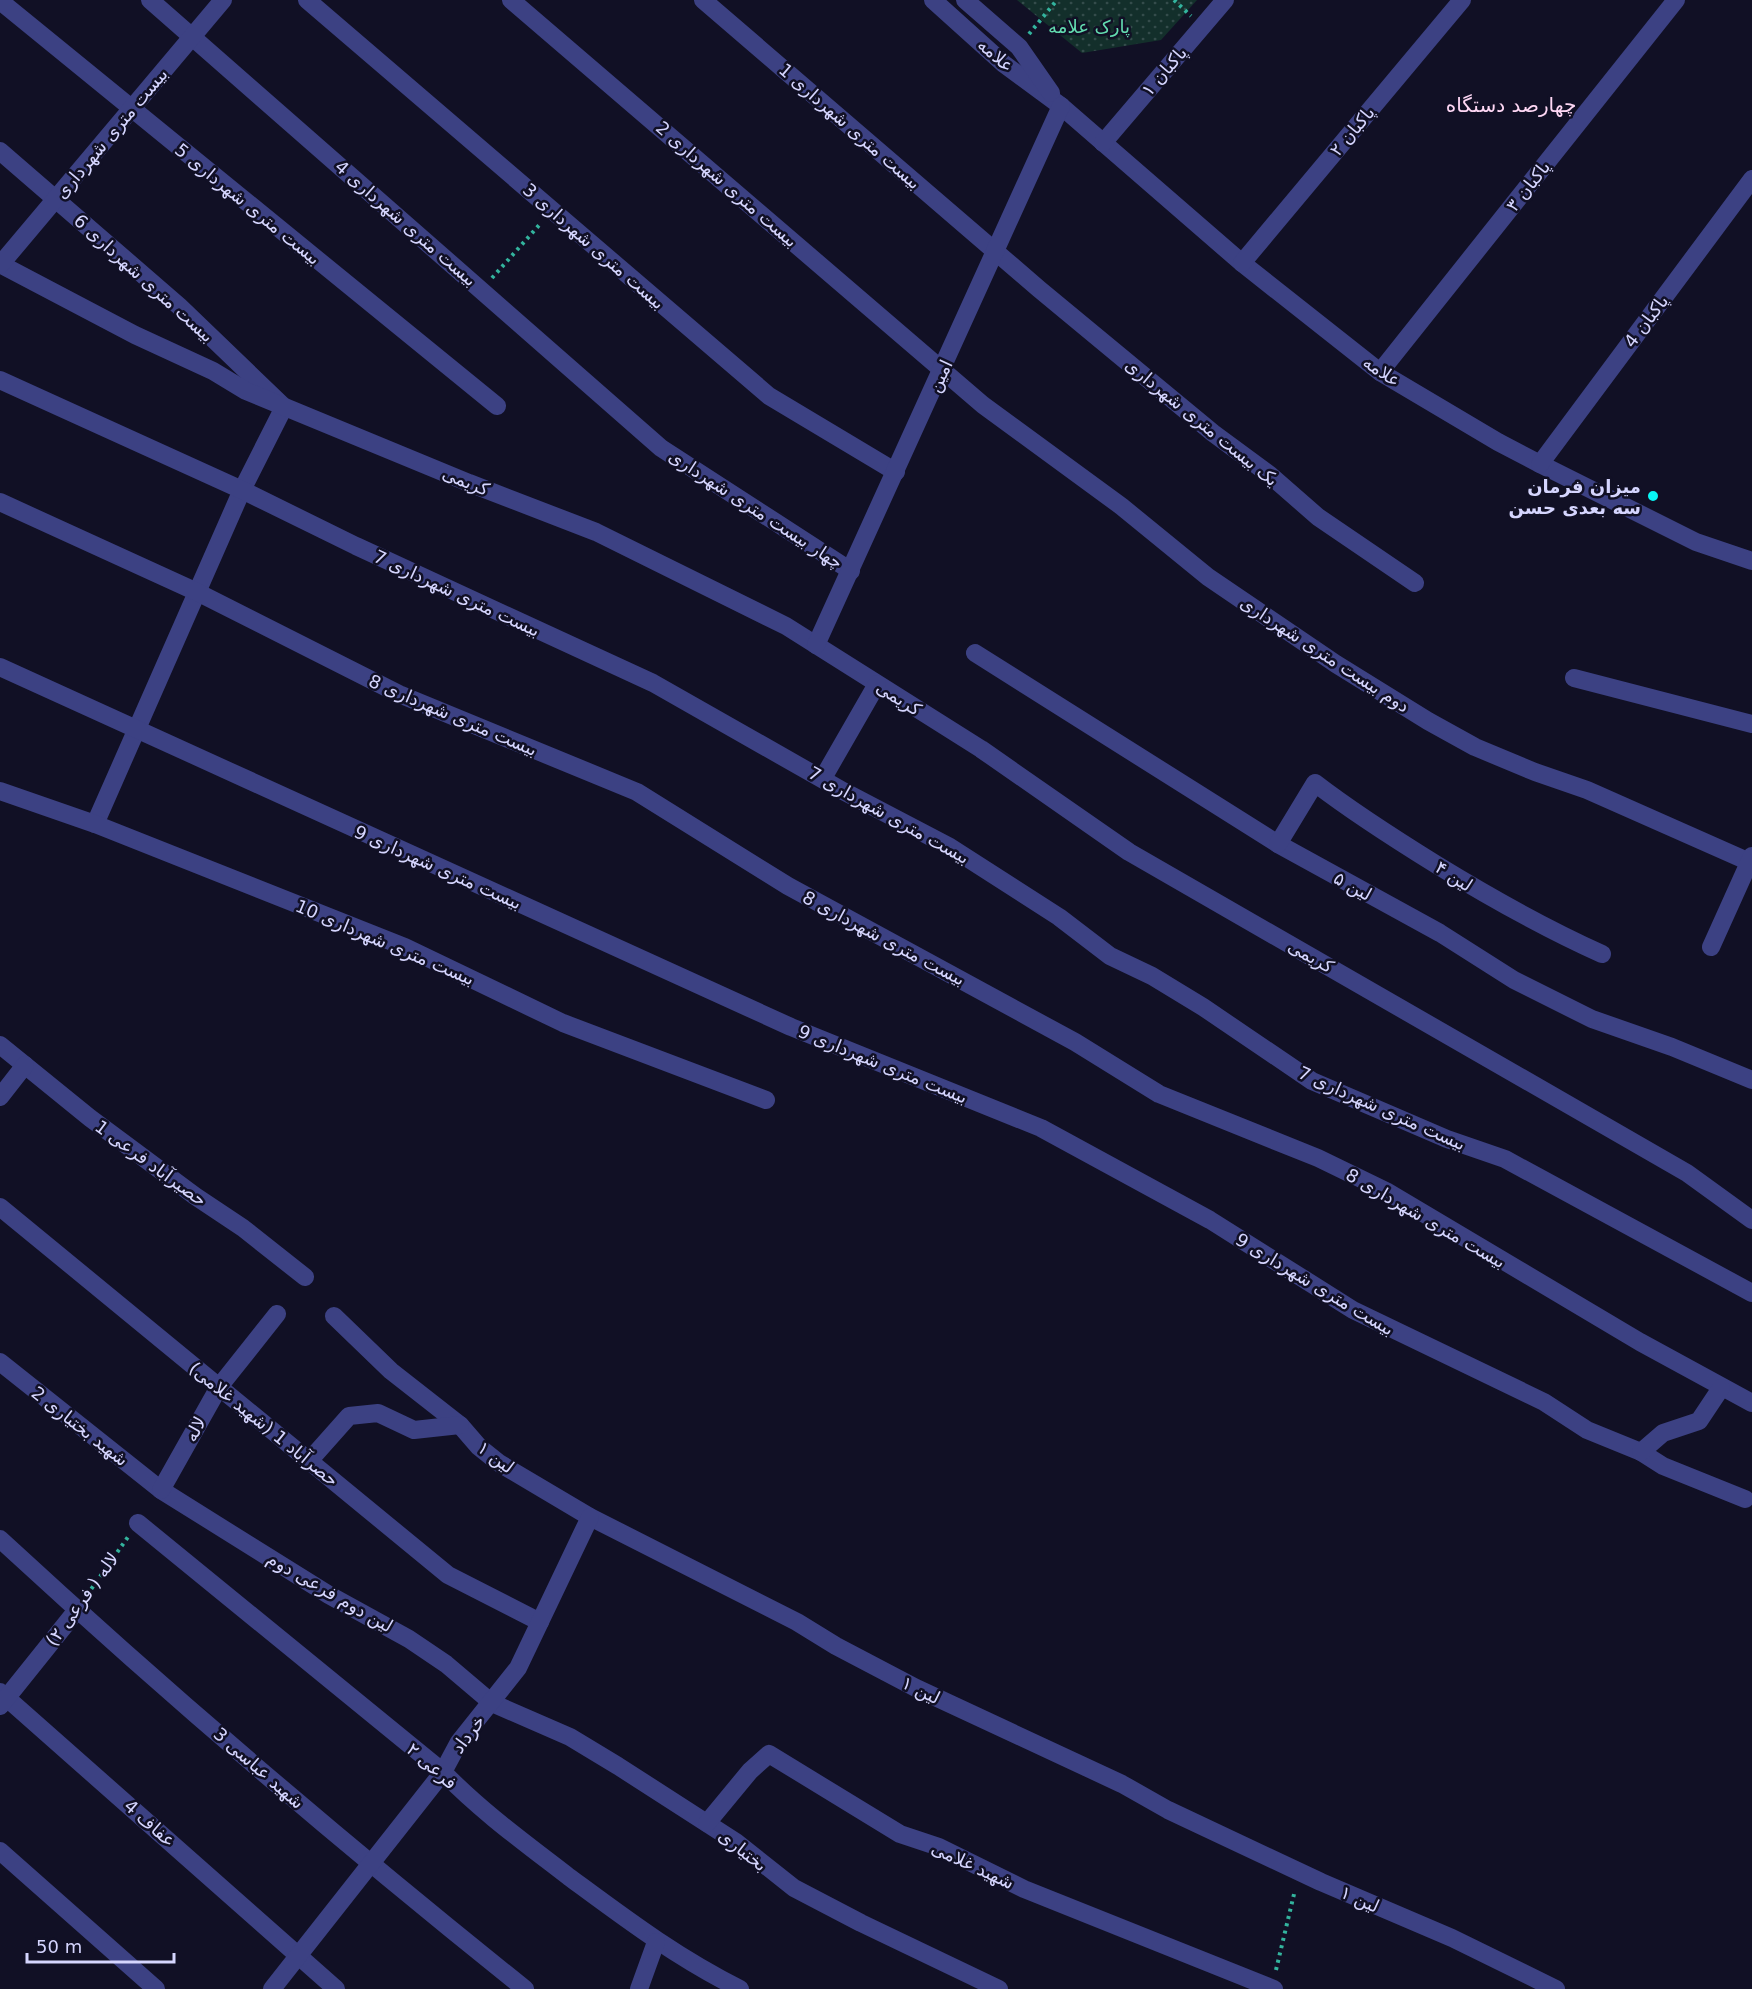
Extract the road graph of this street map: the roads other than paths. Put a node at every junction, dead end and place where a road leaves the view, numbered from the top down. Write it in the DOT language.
graph roads {
  1 [pos="150,0"];
  2 [pos="223,0"];
  3 [pos="307,0"];
  4 [pos="511,0"];
  5 [pos="703,0"];
  6 [pos="933,0"];
  7 [pos="965,0"];
  8 [pos="1225,0"];
  9 [pos="1462,0"];
  10 [pos="1676,0"];
  11 [pos="0,2"];
  12 [pos="193,36"];
  13 [pos="1061,106"];
  14 [pos="131,108"];
  15 [pos="1103,143"];
  16 [pos="0,151"];
  17 [pos="1752,179"];
  18 [pos="56,199"];
  19 [pos="997,251"];
  20 [pos="1242,263"];
  21 [pos="0,265"];
  22 [pos="943,369"];
  23 [pos="1380,372"];
  24 [pos="0,380"];
  25 [pos="497,406"];
  26 [pos="284,407"];
  27 [pos="661,448"];
  28 [pos="1540,464"];
  29 [pos="896,472"];
  30 [pos="242,490"];
  31 [pos="0,502"];
  32 [pos="1752,561"];
  33 [pos="851,571"];
  34 [pos="1415,584"];
  35 [pos="198,592"];
  36 [pos="816,645"];
  37 [pos="975,653"];
  38 [pos="0,667"];
  39 [pos="1574,678"];
  40 [pos="877,684"];
  41 [pos="1752,724"];
  42 [pos="137,730"];
  43 [pos="822,778"];
  44 [pos="0,792"];
  45 [pos="95,824"];
  46 [pos="1278,844"];
  47 [pos="1751,860"];
  48 [pos="1711,947"];
  49 [pos="1602,954"];
  50 [pos="0,1045"];
  51 [pos="26,1065"];
  52 [pos="1752,1080"];
  53 [pos="0,1097"];
  54 [pos="766,1100"];
  55 [pos="0,1207"];
  56 [pos="1752,1220"];
  57 [pos="305,1277"];
  58 [pos="1752,1293"];
  59 [pos="277,1314"];
  60 [pos="334,1316"];
  61 [pos="0,1362"];
  62 [pos="219,1387"];
  63 [pos="1721,1388"];
  64 [pos="1752,1403"];
  65 [pos="460,1425"];
  66 [pos="1641,1452"];
  67 [pos="309,1461"];
  68 [pos="161,1490"];
  69 [pos="1745,1499"];
  70 [pos="590,1517"];
  71 [pos="138,1523"];
  72 [pos="0,1539"];
  73 [pos="77,1610"];
  74 [pos="540,1622"];
  75 [pos="2,1699"];
  76 [pos="492,1703"];
  77 [pos="443,1772"];
  78 [pos="707,1823"];
  79 [pos="0,1851"];
  80 [pos="370,1865"];
  81 [pos="656,1942"];
  82 [pos="299,1954"];
  83 [pos="156,1989"];
  84 [pos="272,1989"];
  85 [pos="336,1989"];
  86 [pos="525,1989"];
  87 [pos="639,1989"];
  88 [pos="740,1989"];
  89 [pos="999,1989"];
  90 [pos="1273,1989"];
  91 [pos="1556,1989"];
  1 -- 12 [label="street, بیست متری شهرداری 4"];
  2 -- 12 [label="street, بیست متری شهرداری"];
  3 -- 29 [label="street, بیست متری شهرداری 3"];
  4 -- 22 [label="street, بیست متری شهرداری 2"];
  5 -- 19 [label="street, بیست متری شهرداری 1"];
  6 -- 13 [label="street, علامه"];
  7 -- 13 [label="street, علامه"];
  8 -- 15 [label="street, پاکبان ۱"];
  9 -- 20 [label="street, پاکبان ۲"];
  10 -- 23 [label="street, پاکبان ۳"];
  11 -- 14 [label="street, بیست متری شهرداری 5"];
  12 -- 14 [label="street, بیست متری شهرداری"];
  12 -- 27 [label="street, بیست متری شهرداری 4"];
  13 -- 15 [label="street, علامه"];
  13 -- 19 [label="street, امین"];
  14 -- 18 [label="street, بیست متری شهرداری"];
  14 -- 25 [label="street, بیست متری شهرداری 5"];
  15 -- 20 [label="street, علامه"];
  16 -- 18 [label="street, بیست متری شهرداری 6"];
  17 -- 28 [label="street, پاکبان 4"];
  18 -- 21 [label="street, بیست متری شهرداری"];
  18 -- 26 [label="street, بیست متری شهرداری 6"];
  19 -- 22 [label="street, امین"];
  19 -- 34 [label="street, یک بیست متری شهرداری"];
  20 -- 23 [label="street, علامه"];
  21 -- 26 [label="street, کریمی"];
  22 -- 29 [label="street, امین"];
  22 -- 47 [label="street, دوم بیست متری شهرداری"];
  23 -- 28 [label="street, علامه"];
  24 -- 30 [label="street, بیست متری شهرداری 7"];
  26 -- 30 [label="street"];
  26 -- 36 [label="street, کریمی"];
  27 -- 33 [label="street, چهار بیست متری شهرداری"];
  28 -- 32 [label="street, علامه"];
  29 -- 33 [label="street, امین"];
  30 -- 35 [label="street"];
  30 -- 43 [label="street, بیست متری شهرداری 7"];
  31 -- 35 [label="street, بیست متری شهرداری 8"];
  33 -- 36 [label="street, امین"];
  35 -- 42 [label="street"];
  35 -- 63 [label="street, بیست متری شهرداری 8"];
  36 -- 40 [label="street, کریمی"];
  37 -- 46 [label="street, لین ۵"];
  38 -- 42 [label="street, بیست متری شهرداری 9"];
  39 -- 41 [label="street"];
  40 -- 43 [label="street"];
  40 -- 56 [label="street, کریمی"];
  42 -- 45 [label="street"];
  42 -- 66 [label="street, بیست متری شهرداری 9"];
  43 -- 58 [label="street, بیست متری شهرداری 7"];
  44 -- 45 [label="street, بیست متری شهرداری 10"];
  45 -- 54 [label="street, بیست متری شهرداری 10"];
  46 -- 49 [label="street, لین ۴"];
  46 -- 52 [label="street, لین ۵"];
  47 -- 48 [label="street"];
  50 -- 51 [label="street, حصیرآباد فرعی 1"];
  51 -- 53 [label="street"];
  51 -- 57 [label="street, حصیرآباد فرعی 1"];
  55 -- 62 [label="street, حصرآباد 1 (شهید غلامی)"];
  59 -- 62 [label="street, لاله"];
  60 -- 65 [label="street, لین ۱"];
  61 -- 68 [label="street, شهید بختیاری 2"];
  62 -- 67 [label="street, حصرآباد 1 (شهید غلامی)"];
  62 -- 68 [label="street, لاله"];
  63 -- 64 [label="street, بیست متری شهرداری 8"];
  63 -- 66 [label="street"];
  65 -- 67 [label="street"];
  65 -- 70 [label="street, لین ۱"];
  66 -- 69 [label="street, بیست متری شهرداری 9"];
  67 -- 74 [label="street, حصرآباد 1 (شهید غلامی)"];
  68 -- 76 [label="street, لین دوم فرعی دوم"];
  70 -- 74 [label="street, خرداد"];
  70 -- 91 [label="street, لین ۱"];
  71 -- 77 [label="street, ۲ فرعی"];
  72 -- 73 [label="street, شهید عباسی 3"];
  73 -- 75 [label="street, لاله ( فرعی ۲)"];
  73 -- 80 [label="street, شهید عباسی 3"];
  74 -- 76 [label="street, خرداد"];
  75 -- 82 [label="street, عفاف 4"];
  76 -- 77 [label="street, خرداد"];
  76 -- 78 [label="street, بختیاری"];
  77 -- 80 [label="street, خرداد"];
  77 -- 81 [label="street, ۲ فرعی"];
  78 -- 89 [label="street, بختیاری"];
  78 -- 90 [label="street, شهید غلامی"];
  79 -- 83 [label="street"];
  80 -- 82 [label="street, خرداد"];
  80 -- 86 [label="street, شهید عباسی 3"];
  81 -- 87 [label="street"];
  81 -- 88 [label="street, ۲ فرعی"];
  82 -- 84 [label="street, خرداد"];
  82 -- 85 [label="street, عفاف 4"];
}
